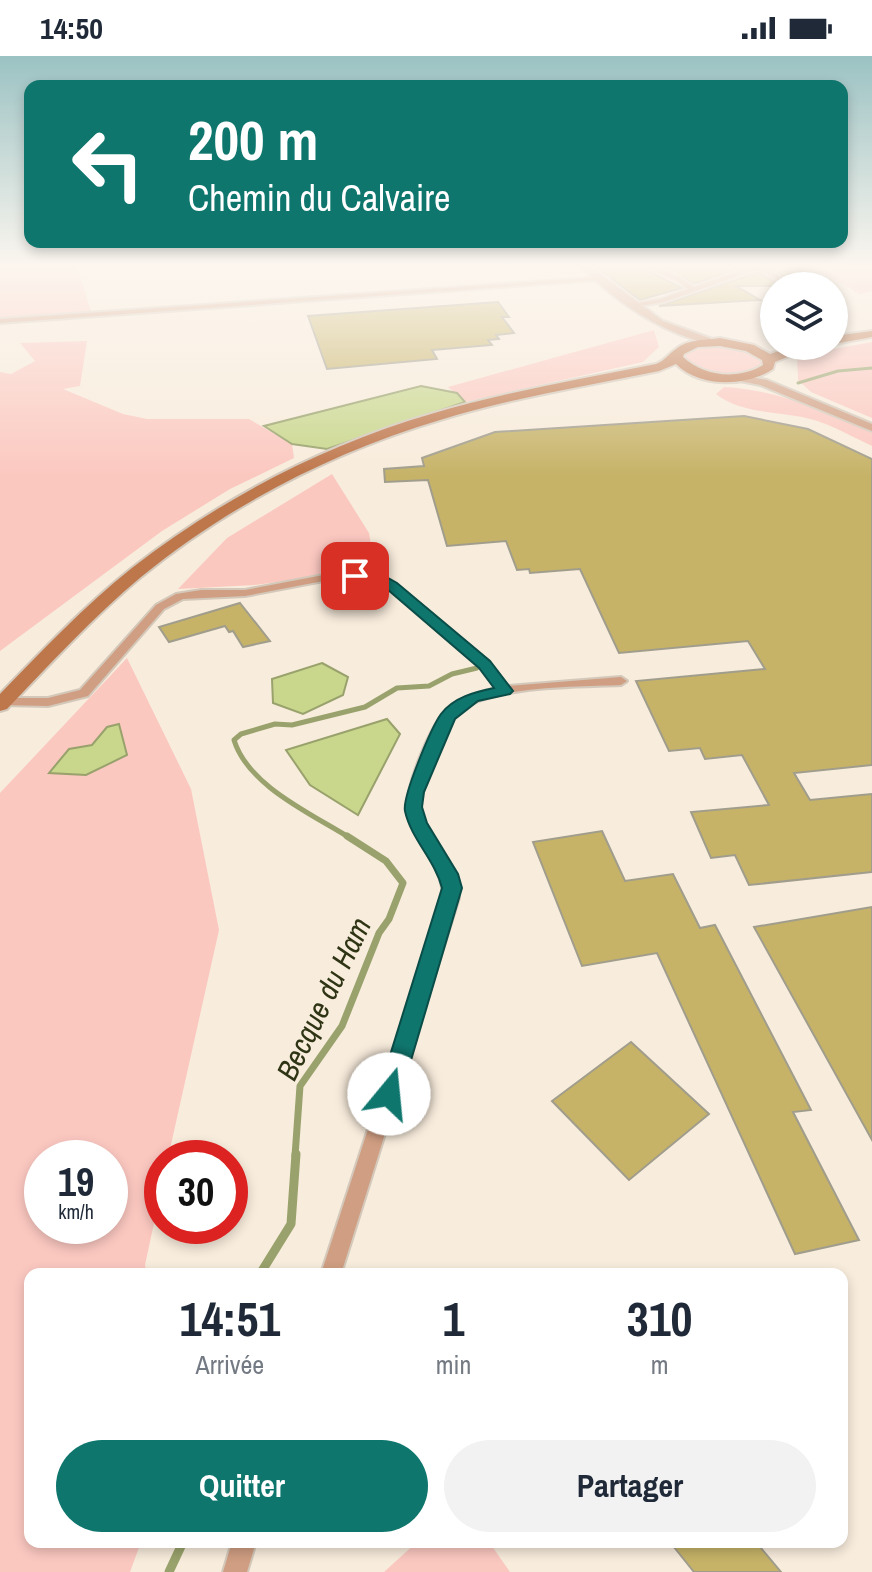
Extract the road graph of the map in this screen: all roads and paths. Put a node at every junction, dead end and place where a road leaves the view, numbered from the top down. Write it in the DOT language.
graph roads {
  1 [pos="671,335"];
  2 [pos="685,335"];
  3 [pos="715,342"];
  4 [pos="745,346"];
  5 [pos="760,346"];
  6 [pos="678,353"];
  7 [pos="772,360"];
  8 [pos="769,363"];
  9 [pos="704,374"];
  10 [pos="734,377"];
  11 [pos="590,382"];
  12 [pos="818,404"];
  13 [pos="872,428"];
  14 [pos="621,681"];
  15 [pos="505,691"];
  16 [pos="8,703"];
  17 [pos="0,723"];
  18 [pos="333,1268"];
  19 [pos="242,1548"];
  20 [pos="235,1572"];
  1 -- 6 [label="street"];
  2 -- 3 [label="street"];
  3 -- 4 [label="main road"];
  3 -- 6 [label="main road"];
  4 -- 5 [label="main road"];
  4 -- 8 [label="main road"];
  6 -- 9 [label="main road"];
  6 -- 11 [label="main road"];
  7 -- 8 [label="main road"];
  8 -- 10 [label="main road"];
  8 -- 12 [label="street"];
  9 -- 10 [label="main road"];
  9 -- 11 [label="main road"];
  10 -- 12 [label="street"];
  11 -- 16 [label="main road"];
  12 -- 13 [label="street"];
  14 -- 15 [label="street"];
  15 -- 16 [label="street"];
  15 -- 18 [label="street"];
  16 -- 17 [label="main road"];
  19 -- 20 [label="street"];
}
